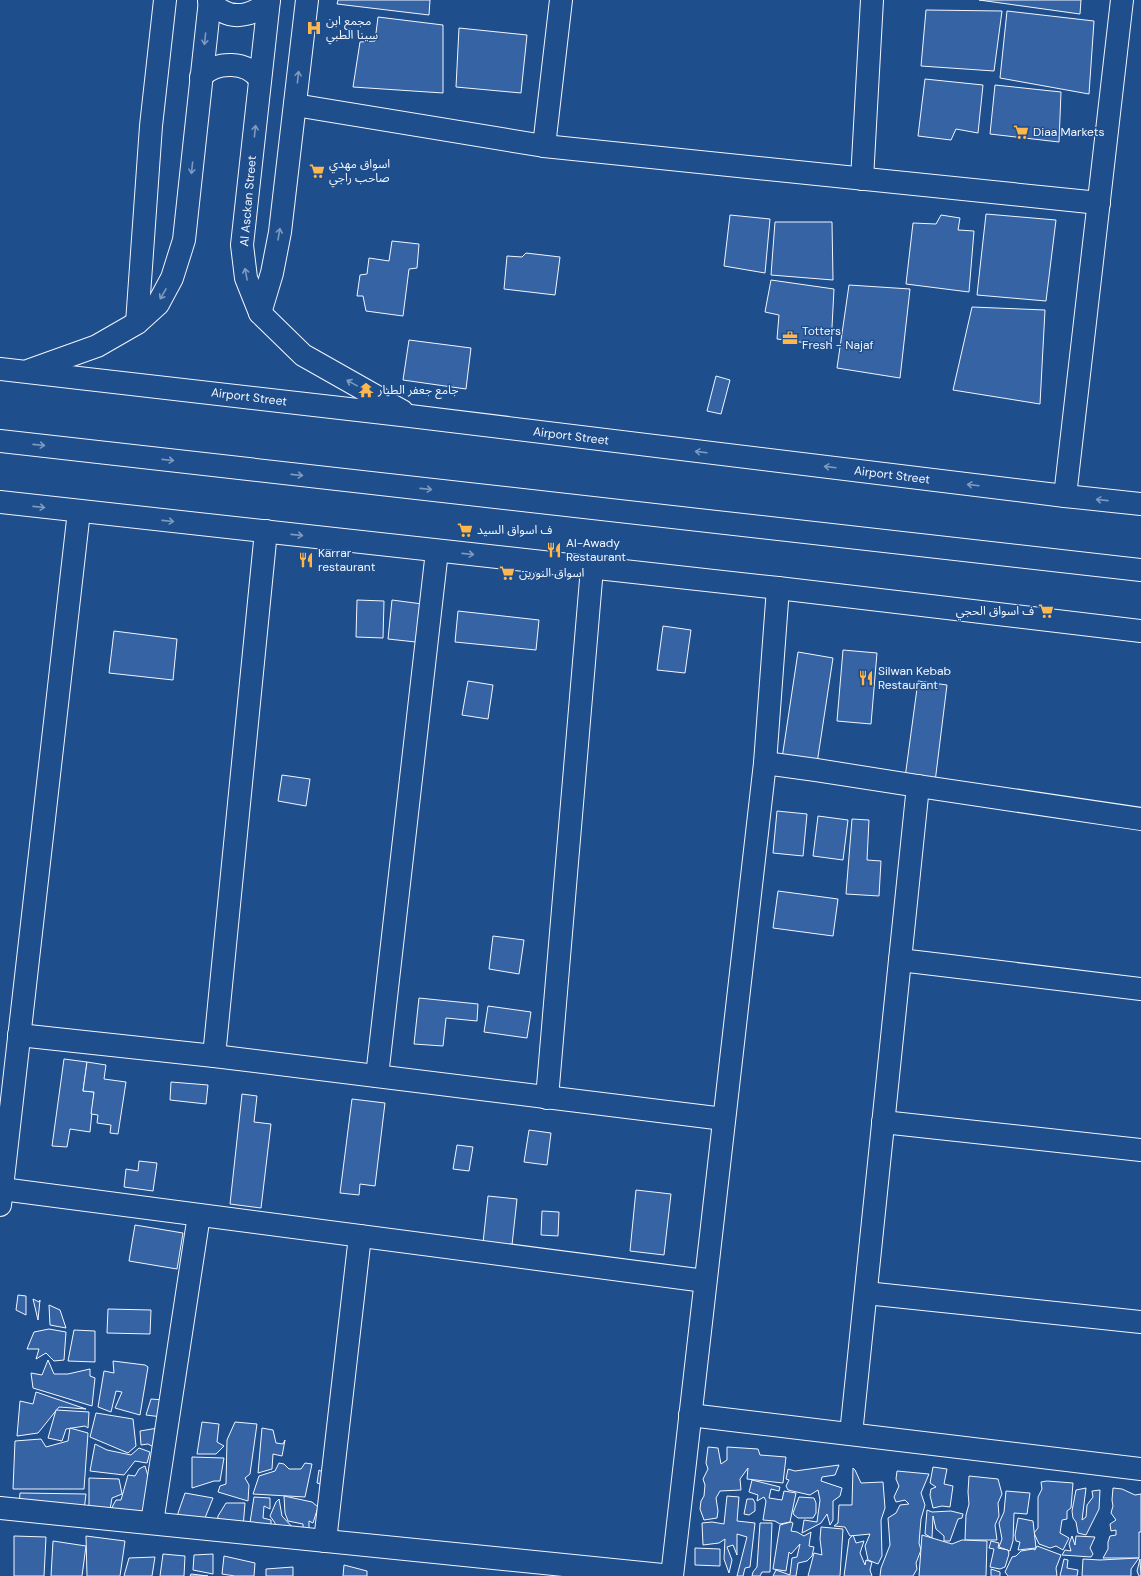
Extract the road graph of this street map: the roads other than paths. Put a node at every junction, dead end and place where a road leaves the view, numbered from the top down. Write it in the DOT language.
graph roads {
  1 [pos="165,0"];
  2 [pos="209,0"];
  3 [pos="269,0"];
  4 [pos="307,0"];
  5 [pos="561,0"];
  6 [pos="872,0"];
  7 [pos="1122,0"];
  8 [pos="202,77"];
  9 [pos="260,80"];
  10 [pos="295,105"];
  11 [pos="544,146"];
  12 [pos="862,179"];
  13 [pos="1099,203"];
  14 [pos="260,313"];
  15 [pos="137,323"];
  16 [pos="0,369"];
  17 [pos="26,372"];
  18 [pos="410,416"];
  19 [pos="0,441"];
  20 [pos="1065,496"];
  21 [pos="0,502"];
  22 [pos="1141,504"];
  23 [pos="79,511"];
  24 [pos="266,532"];
  25 [pos="436,551"];
  26 [pos="592,568"];
  27 [pos="1141,570"];
  28 [pos="778,588"];
  29 [pos="1141,631"];
  30 [pos="765,763"];
  31 [pos="918,786"];
  32 [pos="1141,819"];
  33 [pos="900,960"];
  34 [pos="1141,989"];
  35 [pos="19,1035"];
  36 [pos="214,1056"];
  37 [pos="376,1076"];
  38 [pos="547,1098"];
  39 [pos="724,1119"];
  40 [pos="883,1122"];
  41 [pos="1141,1150"];
  42 [pos="1,1197"];
  43 [pos="199,1215"];
  44 [pos="360,1236"];
  45 [pos="705,1281"];
  46 [pos="866,1292"];
  47 [pos="1141,1322"];
  48 [pos="690,1415"];
  49 [pos="851,1434"];
  50 [pos="1141,1465"];
  51 [pos="1141,1469"];
  52 [pos="0,1508"];
  53 [pos="152,1523"];
  54 [pos="325,1541"];
  55 [pos="672,1576"];
  1 -- 15 [label="street"];
  2 -- 3 [label="street"];
  2 -- 8 [label="street, one-way"];
  3 -- 9 [label="street, Al Asckan Street"];
  10 -- 4 [label="street, one-way"];
  5 -- 11 [label="street"];
  6 -- 12 [label="street"];
  7 -- 13 [label="street"];
  8 -- 9 [label="street"];
  8 -- 15 [label="street, one-way"];
  14 -- 9 [label="street, Al Asckan Street, one-way"];
  10 -- 11 [label="street"];
  14 -- 10 [label="street, one-way"];
  11 -- 12 [label="street"];
  12 -- 13 [label="street"];
  13 -- 20 [label="street"];
  18 -- 14 [label="street, Al Asckan Street, one-way"];
  15 -- 17 [label="street"];
  16 -- 17 [label="street, Airport Street"];
  17 -- 18 [label="street, Airport Street"];
  20 -- 18 [label="street, Airport Street, one-way"];
  19 -- 27 [label="street, one-way"];
  22 -- 20 [label="street, Airport Street, one-way"];
  21 -- 23 [label="street, one-way"];
  23 -- 24 [label="street, one-way"];
  23 -- 35 [label="street"];
  24 -- 25 [label="street, one-way"];
  24 -- 36 [label="street"];
  25 -- 26 [label="street, one-way"];
  25 -- 37 [label="street"];
  26 -- 28 [label="street"];
  26 -- 38 [label="street"];
  28 -- 29 [label="street"];
  28 -- 30 [label="street"];
  30 -- 31 [label="street"];
  30 -- 39 [label="street"];
  31 -- 32 [label="street"];
  31 -- 33 [label="street"];
  33 -- 34 [label="street"];
  33 -- 40 [label="street"];
  35 -- 36 [label="street"];
  35 -- 42 [label="street"];
  36 -- 37 [label="street"];
  37 -- 38 [label="street"];
  38 -- 39 [label="street"];
  39 -- 45 [label="street"];
  40 -- 41 [label="street"];
  40 -- 46 [label="street"];
  42 -- 43 [label="street"];
  43 -- 44 [label="street"];
  43 -- 53 [label="street"];
  44 -- 45 [label="street"];
  44 -- 54 [label="street"];
  45 -- 48 [label="street"];
  46 -- 47 [label="street"];
  46 -- 49 [label="street"];
  48 -- 49 [label="street"];
  48 -- 55 [label="street"];
  49 -- 51 [label="street"];
  50 -- 51 [label="street"];
  52 -- 53 [label="street"];
  53 -- 54 [label="street"];
  54 -- 55 [label="street"];
}
